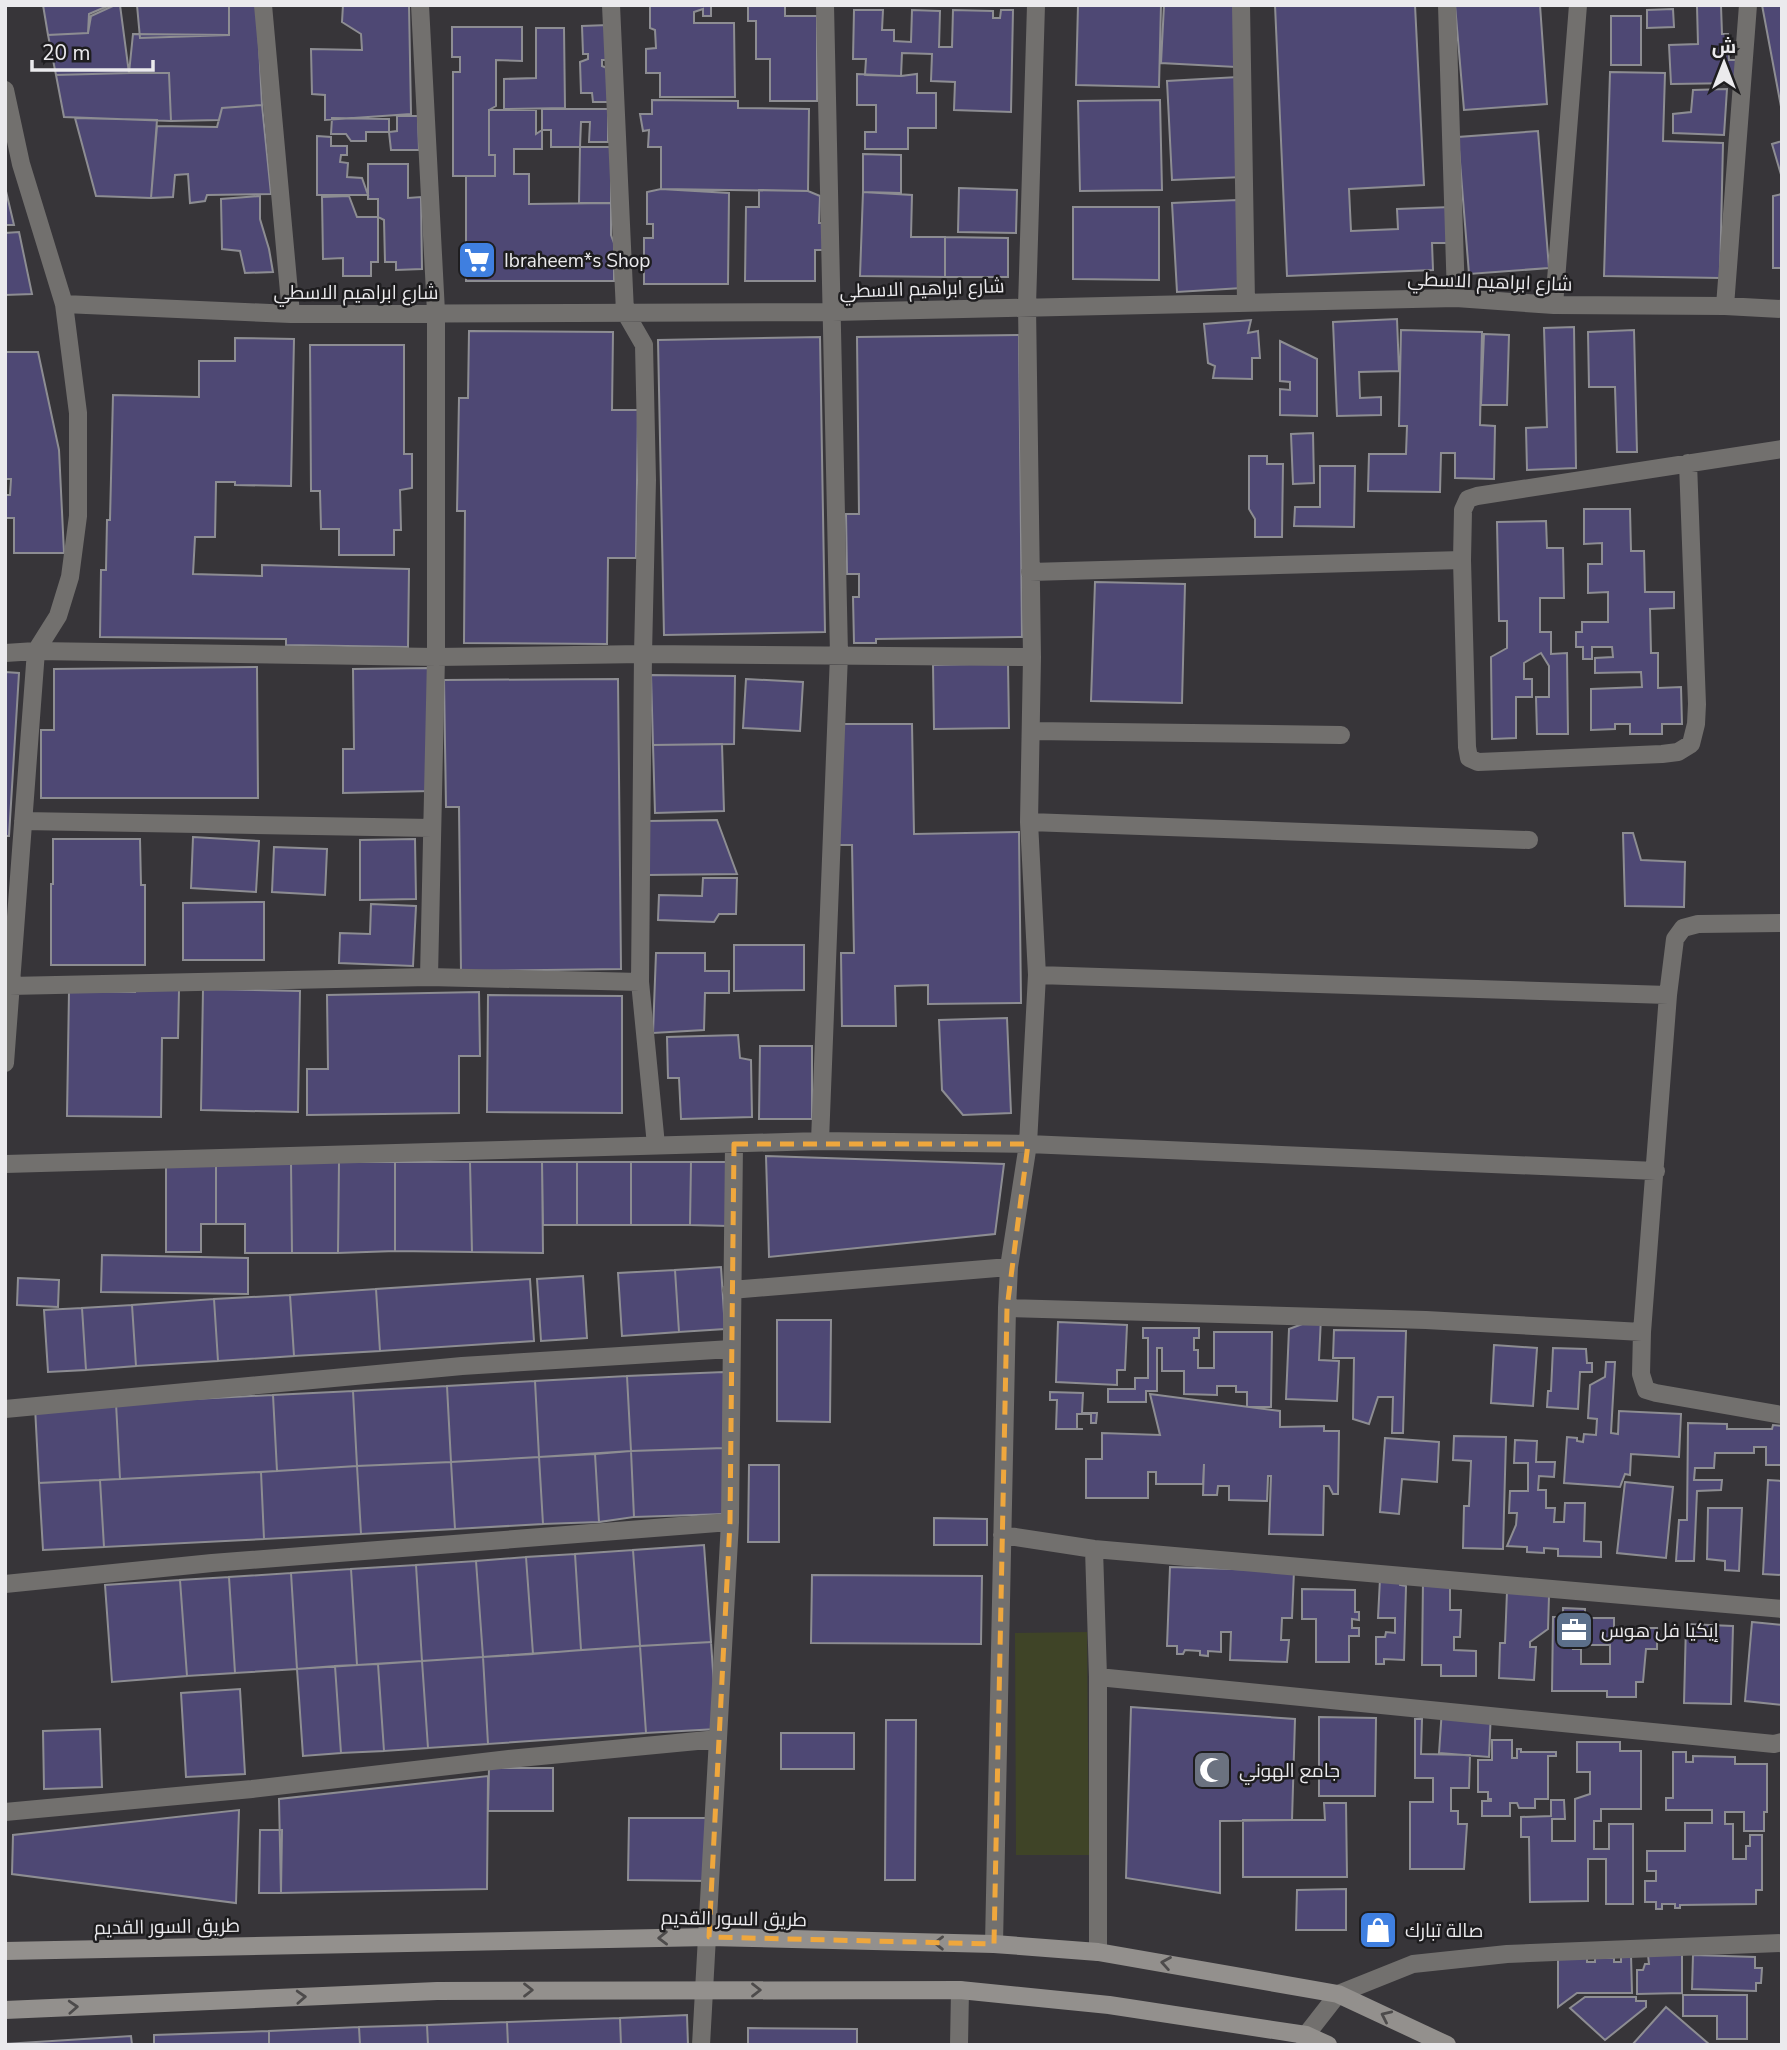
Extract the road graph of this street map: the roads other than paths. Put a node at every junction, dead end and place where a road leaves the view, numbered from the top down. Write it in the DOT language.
graph roads {
  1 [pos="263,5"];
  2 [pos="420,5"];
  3 [pos="611,5"];
  4 [pos="825,5"];
  5 [pos="1036,5"];
  6 [pos="1241,5"];
  7 [pos="1447,5"];
  8 [pos="1578,5"];
  9 [pos="1748,5"];
  10 [pos="5,90"];
  11 [pos="1457,298"];
  12 [pos="1246,302"];
  13 [pos="64,304"];
  14 [pos="1554,305"];
  15 [pos="1027,306"];
  16 [pos="1726,306"];
  17 [pos="1782,309"];
  18 [pos="436,312"];
  19 [pos="625,312"];
  20 [pos="833,312"];
  21 [pos="291,314"];
  22 [pos="1782,449"];
  23 [pos="1688,463"];
  24 [pos="1462,559"];
  25 [pos="1030,572"];
  26 [pos="36,651"];
  27 [pos="5,653"];
  28 [pos="643,654"];
  29 [pos="839,654"];
  30 [pos="436,657"];
  31 [pos="1032,657"];
  32 [pos="1032,731"];
  33 [pos="1341,735"];
  34 [pos="23,821"];
  35 [pos="1029,822"];
  36 [pos="432,828"];
  37 [pos="1529,840"];
  38 [pos="1782,923"];
  39 [pos="1037,975"];
  40 [pos="429,977"];
  41 [pos="640,982"];
  42 [pos="9,986"];
  43 [pos="1668,995"];
  44 [pos="5,1063"];
  45 [pos="820,1141"];
  46 [pos="734,1144"];
  47 [pos="1028,1144"];
  48 [pos="656,1145"];
  49 [pos="5,1164"];
  50 [pos="1657,1171"];
  51 [pos="1009,1267"];
  52 [pos="732,1290"];
  53 [pos="1007,1307"];
  54 [pos="1642,1332"];
  55 [pos="731,1349"];
  56 [pos="5,1409"];
  57 [pos="1782,1415"];
  58 [pos="730,1522"];
  59 [pos="1002,1535"];
  60 [pos="1094,1549"];
  61 [pos="5,1584"];
  62 [pos="1782,1609"];
  63 [pos="1098,1677"];
  64 [pos="718,1740"];
  65 [pos="1782,1742"];
  66 [pos="5,1812"];
  67 [pos="709,1937"];
  68 [pos="1782,1943"];
  69 [pos="994,1944"];
  70 [pos="5,1951"];
  71 [pos="1098,1952"];
  72 [pos="705,1989"];
  73 [pos="960,1990"];
  74 [pos="1338,1994"];
  75 [pos="5,2010"];
  76 [pos="1306,2040"];
  77 [pos="702,2045"];
  78 [pos="959,2045"];
  79 [pos="1328,2045"];
  80 [pos="1447,2045"];
  1 -- 21 [label="street"];
  2 -- 18 [label="street"];
  3 -- 19 [label="street"];
  4 -- 20 [label="street"];
  5 -- 15 [label="street"];
  6 -- 12 [label="street"];
  7 -- 11 [label="street"];
  8 -- 14 [label="street"];
  9 -- 16 [label="street"];
  10 -- 13 [label="street"];
  11 -- 12 [label="street, شارع ابراهيم الاسطي"];
  11 -- 14 [label="street, شارع ابراهيم الاسطي"];
  12 -- 15 [label="street, شارع ابراهيم الاسطي"];
  13 -- 21 [label="street, شارع ابراهيم الاسطي"];
  13 -- 26 [label="street"];
  14 -- 16 [label="street, شارع ابراهيم الاسطي"];
  15 -- 20 [label="street, شارع ابراهيم الاسطي"];
  15 -- 25 [label="street"];
  16 -- 17 [label="street, شارع ابراهيم الاسطي"];
  18 -- 19 [label="street, شارع ابراهيم الاسطي"];
  18 -- 21 [label="street, شارع ابراهيم الاسطي"];
  18 -- 30 [label="street"];
  19 -- 20 [label="street, شارع ابراهيم الاسطي"];
  19 -- 28 [label="street"];
  20 -- 29 [label="street"];
  22 -- 23 [label="street"];
  23 -- 24 [label="street"];
  23 -- 24 [label="street"];
  24 -- 25 [label="street"];
  25 -- 31 [label="street"];
  26 -- 27 [label="street"];
  26 -- 30 [label="street"];
  26 -- 34 [label="street"];
  28 -- 29 [label="street"];
  28 -- 30 [label="street"];
  28 -- 41 [label="street"];
  29 -- 31 [label="street"];
  29 -- 45 [label="street"];
  30 -- 36 [label="street"];
  31 -- 32 [label="street"];
  32 -- 33 [label="street"];
  32 -- 35 [label="street"];
  34 -- 36 [label="street"];
  34 -- 42 [label="street"];
  35 -- 37 [label="street"];
  35 -- 39 [label="street"];
  36 -- 40 [label="street"];
  38 -- 43 [label="street"];
  39 -- 43 [label="street"];
  39 -- 47 [label="street"];
  40 -- 41 [label="street"];
  40 -- 42 [label="street"];
  41 -- 48 [label="street"];
  42 -- 44 [label="street"];
  43 -- 50 [label="street"];
  45 -- 46 [label="street"];
  45 -- 47 [label="street"];
  46 -- 48 [label="street"];
  46 -- 52 [label="street"];
  47 -- 50 [label="street"];
  47 -- 51 [label="street"];
  48 -- 49 [label="street"];
  50 -- 54 [label="street"];
  51 -- 52 [label="street"];
  51 -- 53 [label="street"];
  52 -- 55 [label="street"];
  53 -- 54 [label="street"];
  53 -- 59 [label="street"];
  54 -- 57 [label="street"];
  55 -- 56 [label="street"];
  55 -- 58 [label="street"];
  58 -- 61 [label="street"];
  58 -- 64 [label="street"];
  59 -- 60 [label="street"];
  59 -- 69 [label="street"];
  60 -- 62 [label="street"];
  60 -- 63 [label="street"];
  63 -- 65 [label="street"];
  63 -- 71 [label="street"];
  64 -- 66 [label="street"];
  64 -- 67 [label="street"];
  69 -- 67 [label="main road, طريق السور القديم, one-way"];
  67 -- 70 [label="main road, طريق السور القديم, one-way"];
  67 -- 72 [label="street"];
  68 -- 74 [label="street"];
  69 -- 71 [label="main road, طريق السور القديم"];
  74 -- 71 [label="main road, طريق السور القديم, one-way"];
  72 -- 73 [label="main road, one-way"];
  75 -- 72 [label="main road, one-way"];
  72 -- 77 [label="street"];
  73 -- 76 [label="main road"];
  73 -- 78 [label="street"];
  74 -- 76 [label="street"];
  80 -- 74 [label="main road, طريق السور القديم, one-way"];
  76 -- 79 [label="main road"];
}
